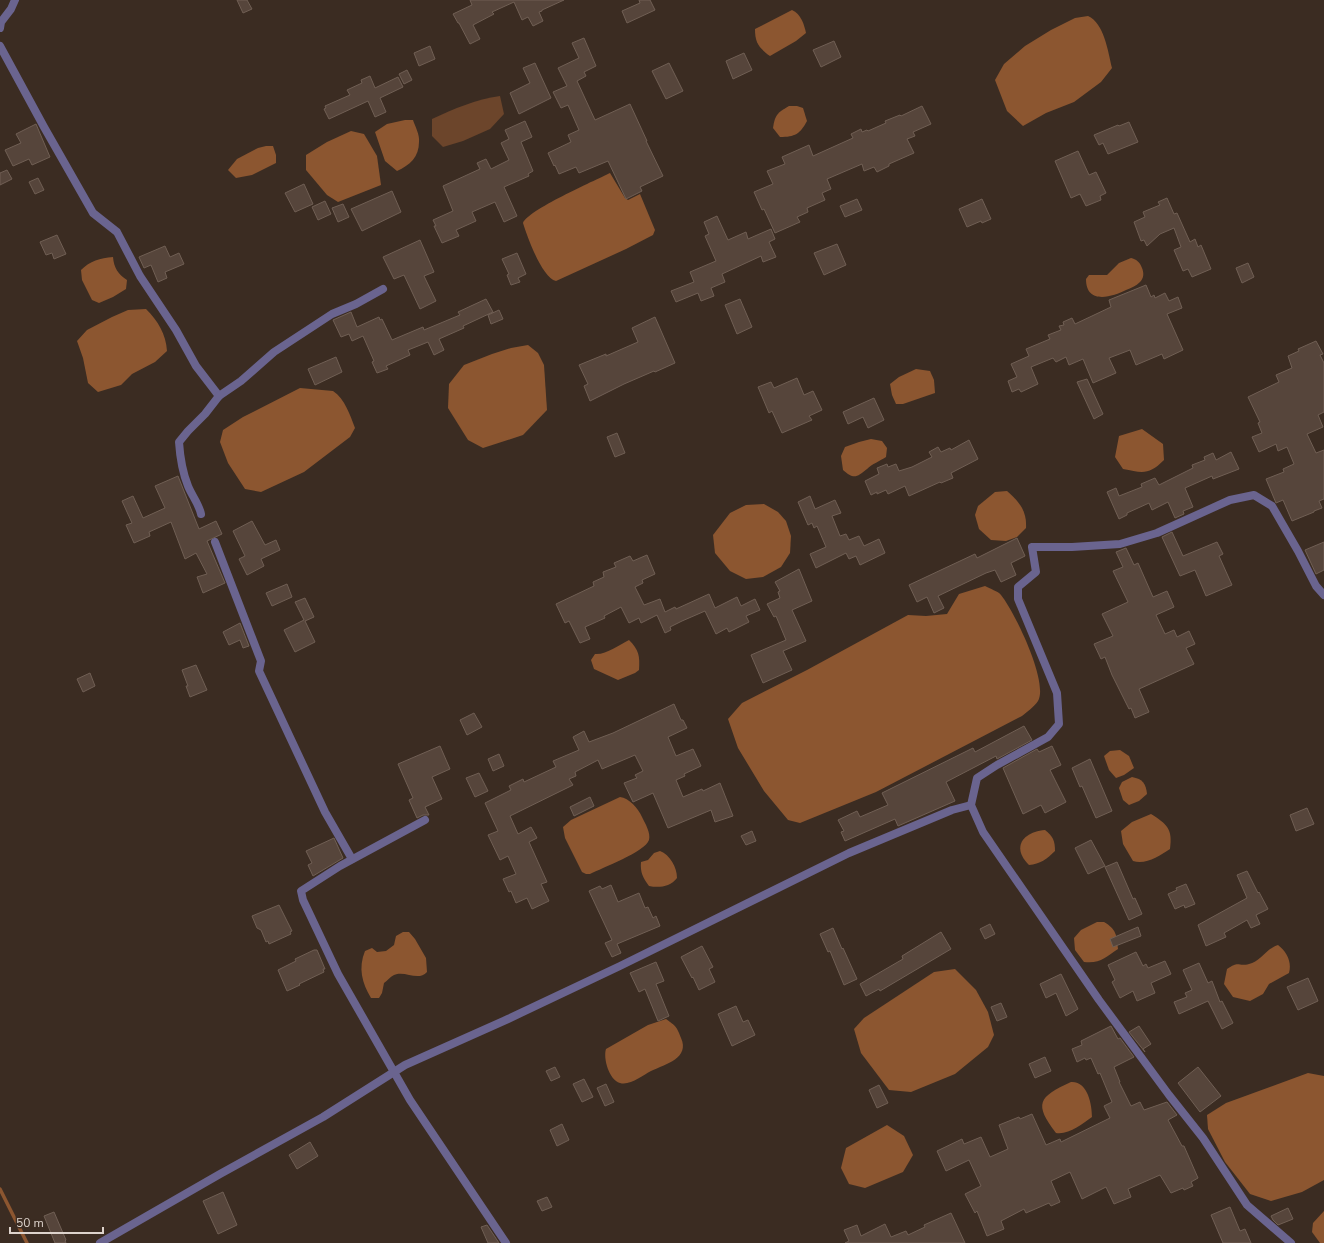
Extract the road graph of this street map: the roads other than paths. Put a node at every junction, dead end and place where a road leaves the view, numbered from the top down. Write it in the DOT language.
graph roads {
  1 [pos="15,0"];
  2 [pos="0,28"];
  3 [pos="0,46"];
  4 [pos="383,289"];
  5 [pos="219,396"];
  6 [pos="201,514"];
  7 [pos="215,542"];
  8 [pos="1324,595"];
  9 [pos="971,804"];
  10 [pos="425,820"];
  11 [pos="352,859"];
  12 [pos="394,1072"];
  13 [pos="100,1243"];
  14 [pos="506,1243"];
  15 [pos="1291,1243"];
  1 -- 2 [label="street"];
  3 -- 5 [label="street"];
  4 -- 5 [label="street"];
  5 -- 6 [label="street"];
  7 -- 11 [label="street"];
  8 -- 9 [label="street"];
  9 -- 12 [label="street"];
  9 -- 15 [label="street"];
  10 -- 11 [label="street"];
  11 -- 12 [label="street"];
  12 -- 13 [label="street"];
  12 -- 14 [label="street"];
}
